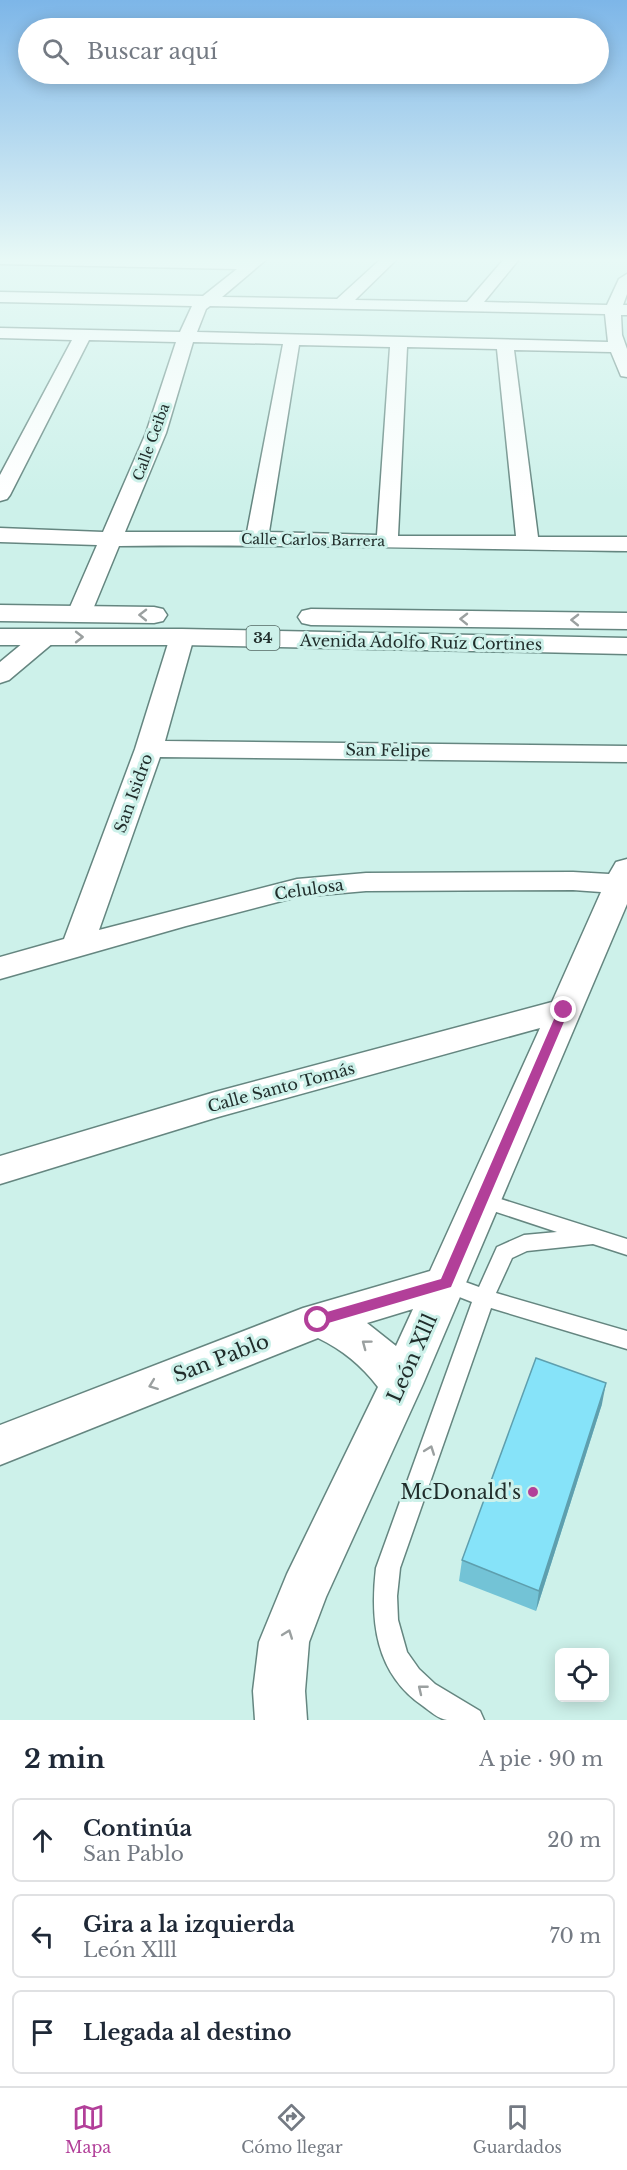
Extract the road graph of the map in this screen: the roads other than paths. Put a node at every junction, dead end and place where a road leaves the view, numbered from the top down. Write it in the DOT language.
graph roads {
  1 [pos="81,338"];
  2 [pos="186,338"];
  3 [pos="214,338"];
  4 [pos="615,338"];
  5 [pos="292,339"];
  6 [pos="399,343"];
  7 [pos="505,345"];
  8 [pos="618,347"];
  9 [pos="627,372"];
  10 [pos="0,495"];
  11 [pos="0,535"];
  12 [pos="257,538"];
  13 [pos="113,539"];
  14 [pos="387,542"];
  15 [pos="528,543"];
  16 [pos="627,544"];
  17 [pos="0,613"];
  18 [pos="79,614"];
  19 [pos="627,621"];
  20 [pos="0,637"];
  21 [pos="182,637"];
  22 [pos="44,638"];
  23 [pos="627,646"];
  24 [pos="0,675"];
  25 [pos="149,749"];
  26 [pos="627,754"];
  27 [pos="625,880"];
  28 [pos="77,947"];
  29 [pos="0,968"];
  30 [pos="564,1010"];
  31 [pos="0,1170"];
  32 [pos="482,1200"];
  33 [pos="590,1237"];
  34 [pos="627,1247"];
  35 [pos="465,1291"];
  36 [pos="318,1320"];
  37 [pos="627,1340"];
  38 [pos="401,1384"];
  39 [pos="0,1445"];
  40 [pos="281,1720"];
  41 [pos="471,1720"];
  1 -- 10 [label="street"];
  2 -- 13 [label="street, Calle Ceiba"];
  3 -- 5 [label="street"];
  4 -- 8 [label="street"];
  5 -- 6 [label="street"];
  5 -- 12 [label="street"];
  6 -- 7 [label="street"];
  6 -- 14 [label="street"];
  7 -- 8 [label="street"];
  7 -- 15 [label="street"];
  8 -- 9 [label="street"];
  11 -- 13 [label="street, Calle Carlos Barrera"];
  12 -- 13 [label="street, Calle Carlos Barrera"];
  12 -- 14 [label="street, Calle Carlos Barrera"];
  13 -- 18 [label="street, Calle Ceiba"];
  14 -- 15 [label="street, Calle Carlos Barrera"];
  15 -- 16 [label="street, Calle Carlos Barrera"];
  17 -- 18 [label="main road, Avenida Adolfo Ruíz Cortines / 34"];
  19 -- 18 [label="main road, Avenida Adolfo Ruíz Cortines / 34, one-way"];
  20 -- 22 [label="main road, Avenida Adolfo Ruíz Cortines / 34"];
  22 -- 21 [label="main road, Avenida Adolfo Ruíz Cortines / 34, one-way"];
  21 -- 23 [label="main road, Avenida Adolfo Ruíz Cortines / 34"];
  21 -- 25 [label="street, San Isidro"];
  22 -- 24 [label="street"];
  25 -- 26 [label="street, San Felipe"];
  25 -- 28 [label="street, San Isidro"];
  27 -- 28 [label="street, Celulosa"];
  27 -- 30 [label="street, León Xlll"];
  28 -- 29 [label="street, Celulosa"];
  30 -- 31 [label="street, Calle Santo Tomás"];
  30 -- 32 [label="street, León Xlll"];
  32 -- 33 [label="lane"];
  32 -- 35 [label="street, León Xlll"];
  33 -- 34 [label="lane"];
  33 -- 35 [label="lane"];
  35 -- 36 [label="street, San Pablo"];
  35 -- 37 [label="lane"];
  35 -- 38 [label="street, León Xlll"];
  41 -- 35 [label="lane, one-way"];
  38 -- 36 [label="street, one-way"];
  36 -- 39 [label="street, San Pablo, one-way"];
  40 -- 38 [label="street, León Xlll, one-way"];
}
